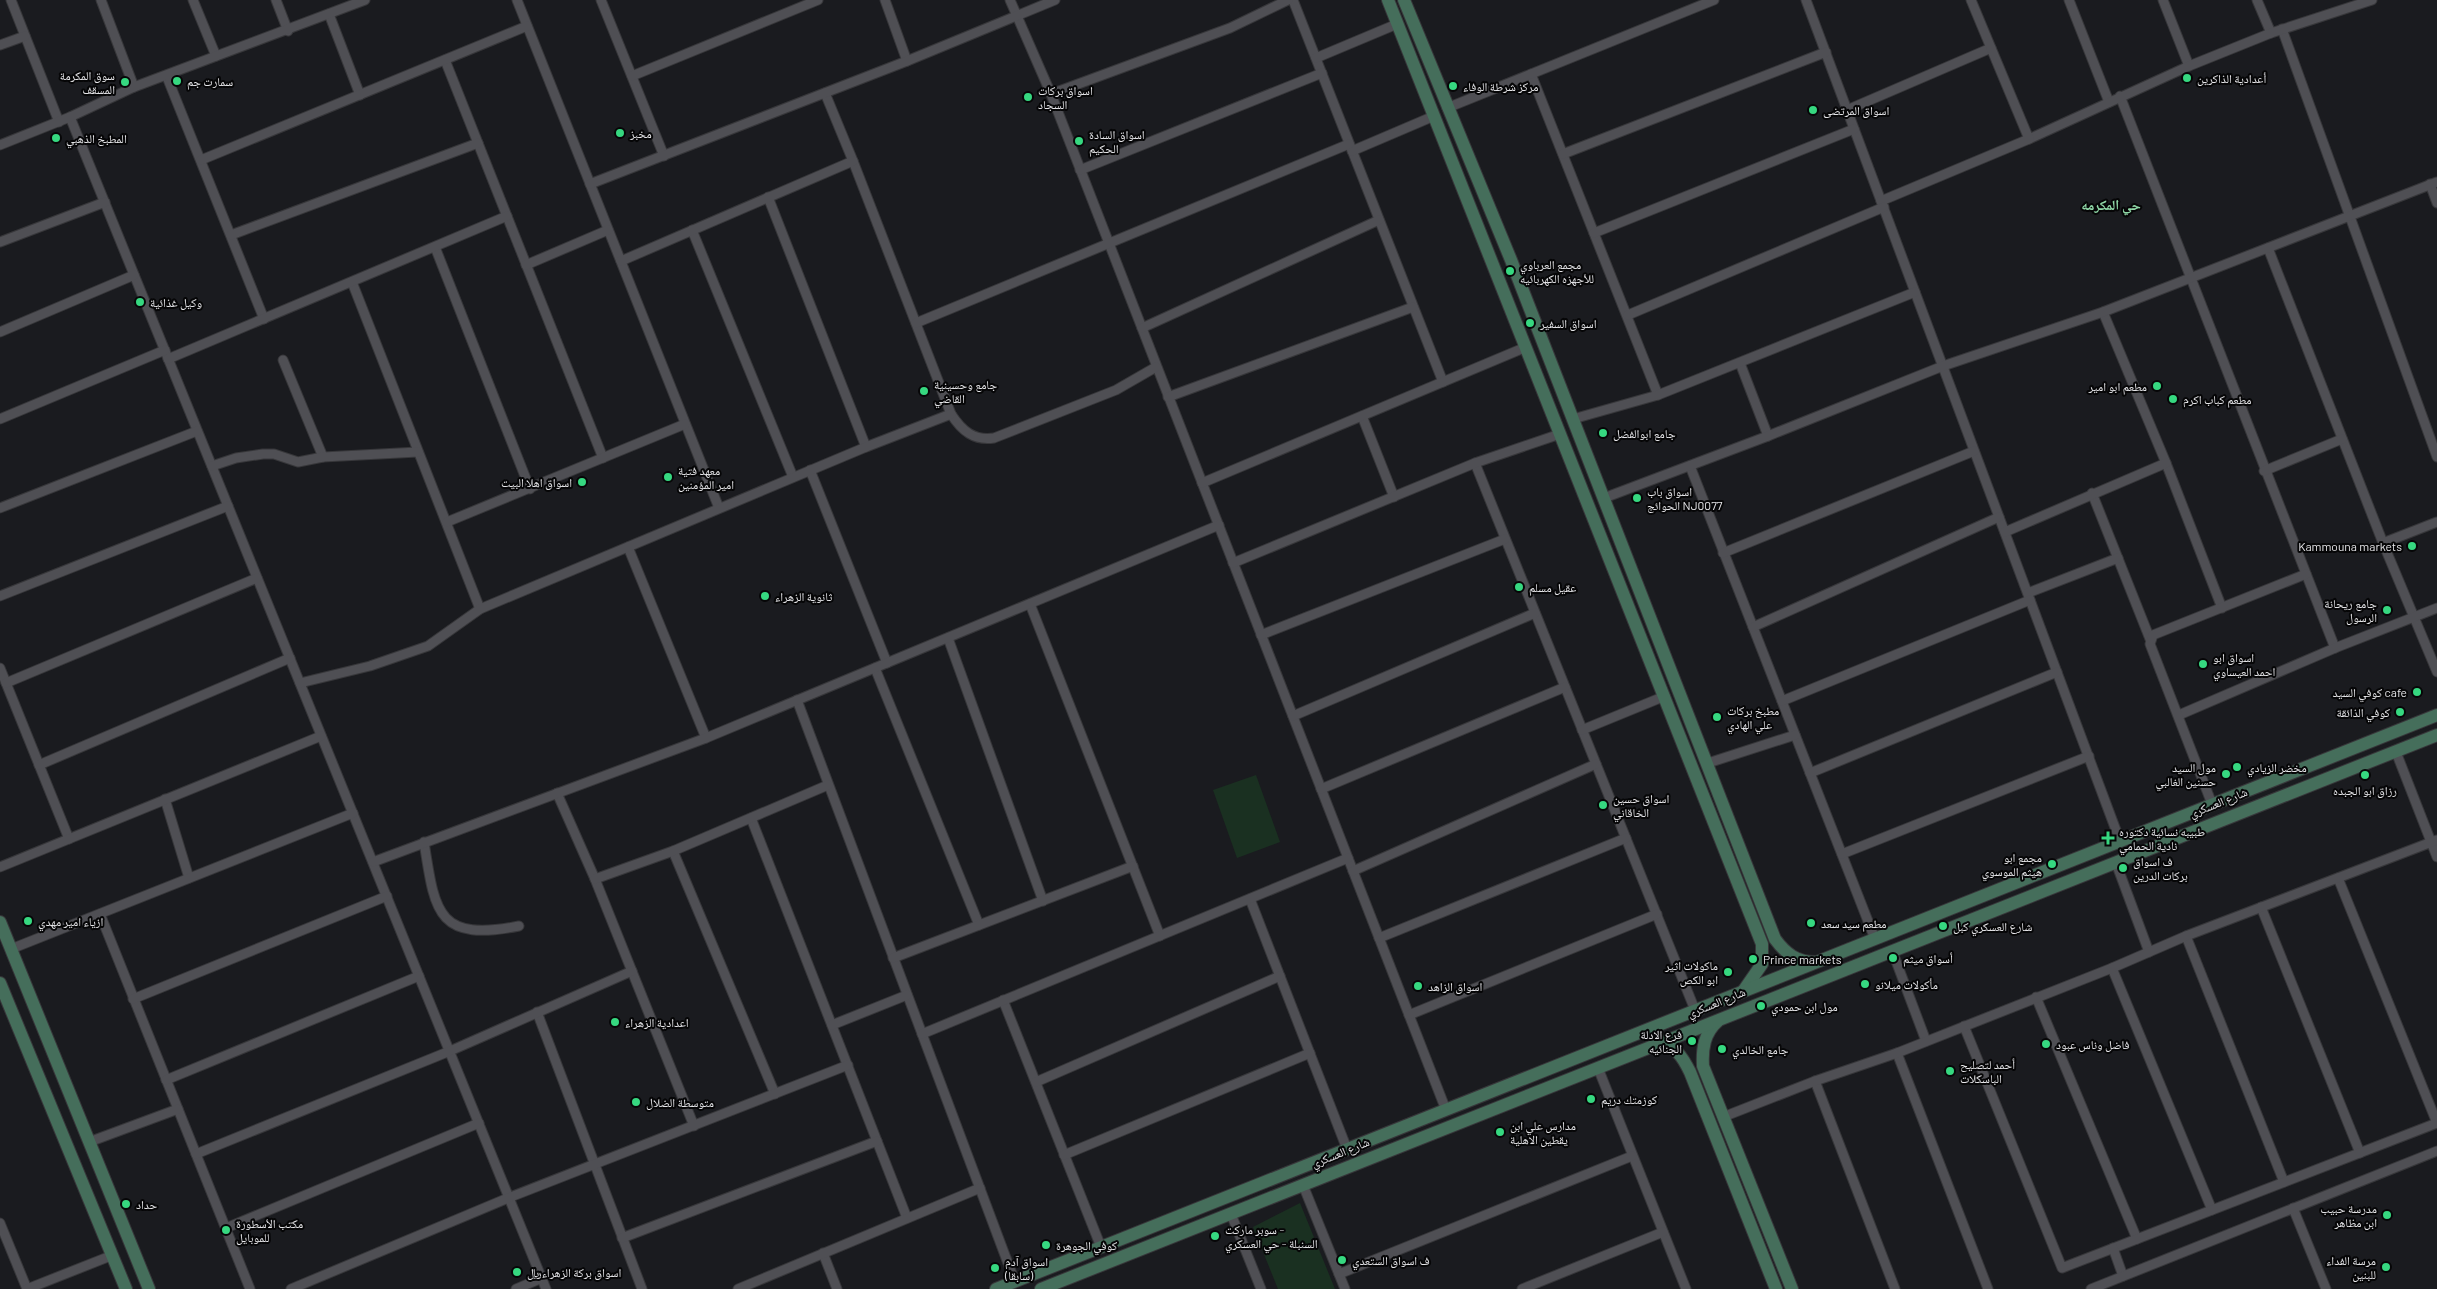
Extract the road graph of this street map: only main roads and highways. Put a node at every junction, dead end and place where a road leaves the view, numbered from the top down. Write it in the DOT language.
graph roads {
  1 [pos="1388,0"];
  2 [pos="1404,0"];
  3 [pos="1496,223"];
  4 [pos="1479,230"];
  5 [pos="1511,260"];
  6 [pos="1492,263"];
  7 [pos="2437,715"];
  8 [pos="2437,736"];
  9 [pos="2019,882"];
  10 [pos="1983,896"];
  11 [pos="2022,900"];
  12 [pos="1987,914"];
  13 [pos="0,922"];
  14 [pos="1815,962"];
  15 [pos="1,991"];
  16 [pos="1742,992"];
  17 [pos="1724,1017"];
  18 [pos="1650,1048"];
  19 [pos="1704,1066"];
  20 [pos="1690,1072"];
  21 [pos="1531,1076"];
  22 [pos="1499,1089"];
  23 [pos="1536,1093"];
  24 [pos="1504,1105"];
  25 [pos="113,1200"];
  26 [pos="95,1212"];
  27 [pos="124,1228"];
  28 [pos="106,1238"];
  29 [pos="1048,1288"];
  30 [pos="126,1289"];
  31 [pos="149,1289"];
  32 [pos="996,1289"];
  33 [pos="1776,1289"];
  34 [pos="1792,1289"];
  1 -- 4 [label="main road"];
  2 -- 3 [label="main road"];
  3 -- 4 [label="main road"];
  3 -- 5 [label="main road"];
  4 -- 6 [label="main road"];
  5 -- 6 [label="main road"];
  5 -- 14 [label="main road"];
  6 -- 16 [label="main road"];
  7 -- 9 [label="main road, شارع العسكري"];
  8 -- 11 [label="main road, شارع العسكري"];
  9 -- 10 [label="main road, شارع العسكري"];
  9 -- 11 [label="main road"];
  10 -- 12 [label="main road"];
  10 -- 14 [label="main road, شارع العسكري"];
  11 -- 12 [label="main road, شارع العسكري"];
  12 -- 17 [label="main road, شارع العسكري"];
  13 -- 25 [label="main road"];
  14 -- 16 [label="main road, شارع العسكري"];
  15 -- 26 [label="main road"];
  16 -- 21 [label="main road, شارع العسكري"];
  17 -- 18 [label="main road, شارع العسكري"];
  17 -- 19 [label="main road"];
  18 -- 20 [label="main road"];
  18 -- 23 [label="main road, شارع العسكري"];
  19 -- 20 [label="main road"];
  19 -- 34 [label="main road"];
  20 -- 33 [label="main road"];
  21 -- 22 [label="main road, شارع العسكري"];
  21 -- 23 [label="main road"];
  22 -- 24 [label="main road"];
  22 -- 32 [label="main road, شارع العسكري"];
  23 -- 24 [label="main road, شارع العسكري"];
  24 -- 29 [label="main road, شارع العسكري"];
  25 -- 26 [label="main road"];
  25 -- 27 [label="main road"];
  26 -- 28 [label="main road"];
  27 -- 28 [label="main road"];
  27 -- 31 [label="main road"];
  28 -- 30 [label="main road"];
}
